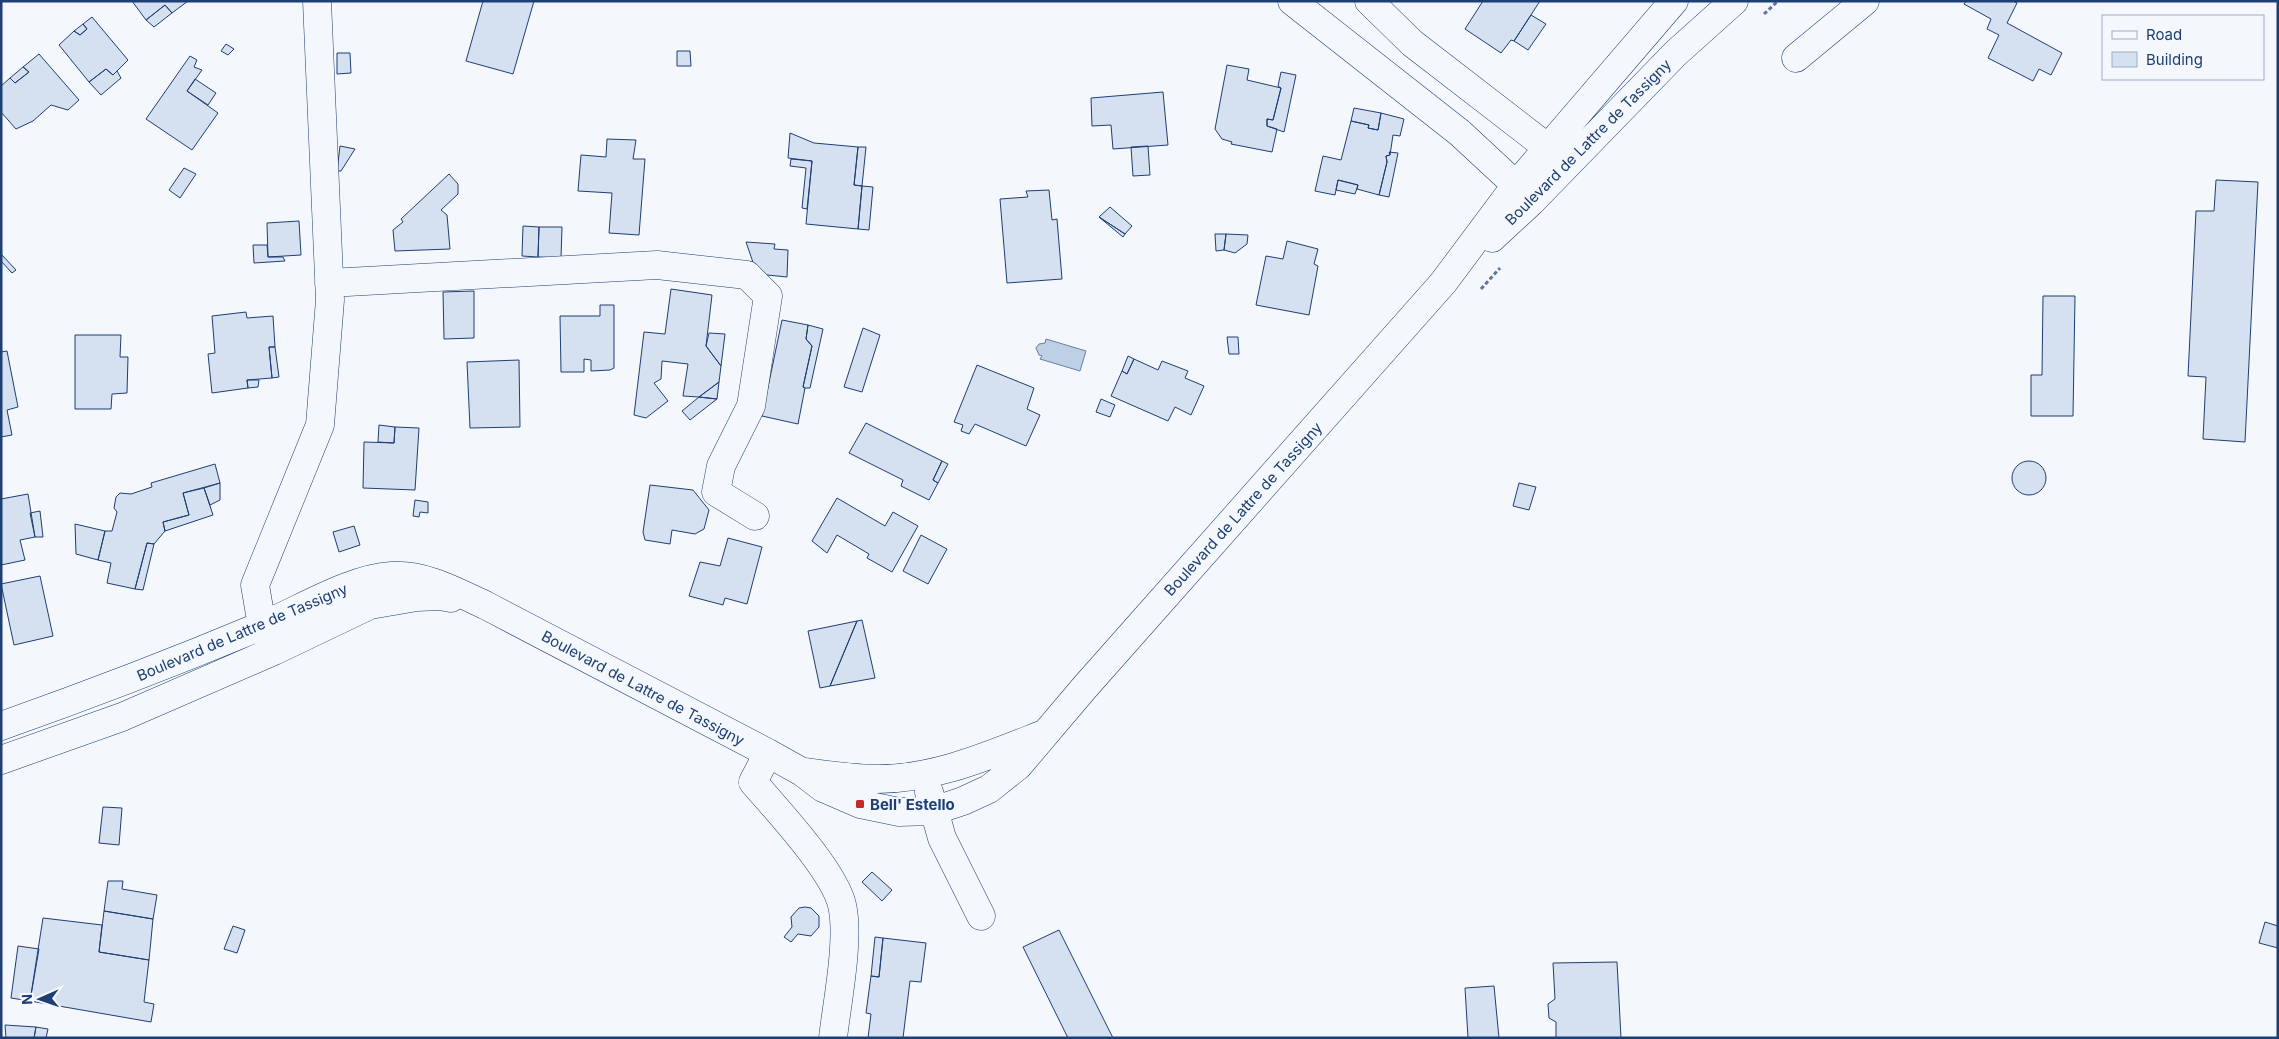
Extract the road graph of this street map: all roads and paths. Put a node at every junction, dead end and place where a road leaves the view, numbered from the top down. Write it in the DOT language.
graph roads {
  1 [pos="317,1"];
  2 [pos="1292,1"];
  3 [pos="1369,1"];
  4 [pos="1674,1"];
  5 [pos="1734,1"];
  6 [pos="1778,1"];
  7 [pos="1866,1"];
  8 [pos="1763,14"];
  9 [pos="1796,58"];
  10 [pos="1548,148"];
  11 [pos="1525,193"];
  12 [pos="1506,262"];
  13 [pos="329,283"];
  14 [pos="1479,291"];
  15 [pos="755,516"];
  16 [pos="484,605"];
  17 [pos="262,626"];
  18 [pos="274,651"];
  19 [pos="1,726"];
  20 [pos="1042,734"];
  21 [pos="768,753"];
  22 [pos="1,760"];
  23 [pos="802,772"];
  24 [pos="925,774"];
  25 [pos="933,810"];
  26 [pos="981,916"];
  27 [pos="832,1038"];
  1 -- 13 [label="street"];
  2 -- 11 [label="street"];
  3 -- 10 [label="street"];
  4 -- 10 [label="street, Boulevard de Lattre de Tassigny"];
  5 -- 11 [label="street, Boulevard de Lattre de Tassigny"];
  6 -- 8 [label="path"];
  7 -- 9 [label="street"];
  10 -- 11 [label="street, Boulevard de Lattre de Tassigny"];
  11 -- 20 [label="street, Boulevard de Lattre de Tassigny"];
  12 -- 14 [label="path"];
  13 -- 15 [label="street"];
  13 -- 17 [label="street"];
  16 -- 17 [label="street, Boulevard de Lattre de Tassigny"];
  16 -- 18 [label="street, Boulevard de Lattre de Tassigny"];
  16 -- 21 [label="street, Boulevard de Lattre de Tassigny"];
  17 -- 18 [label="street"];
  17 -- 19 [label="street, Boulevard de Lattre de Tassigny"];
  18 -- 22 [label="street, Boulevard de Lattre de Tassigny"];
  20 -- 24 [label="street, Boulevard de Lattre de Tassigny"];
  20 -- 25 [label="street, Boulevard de Lattre de Tassigny"];
  21 -- 23 [label="street, Boulevard de Lattre de Tassigny"];
  21 -- 27 [label="street"];
  23 -- 24 [label="street, Boulevard de Lattre de Tassigny"];
  23 -- 25 [label="street, Boulevard de Lattre de Tassigny"];
  24 -- 25 [label="street"];
  25 -- 26 [label="street"];
}
